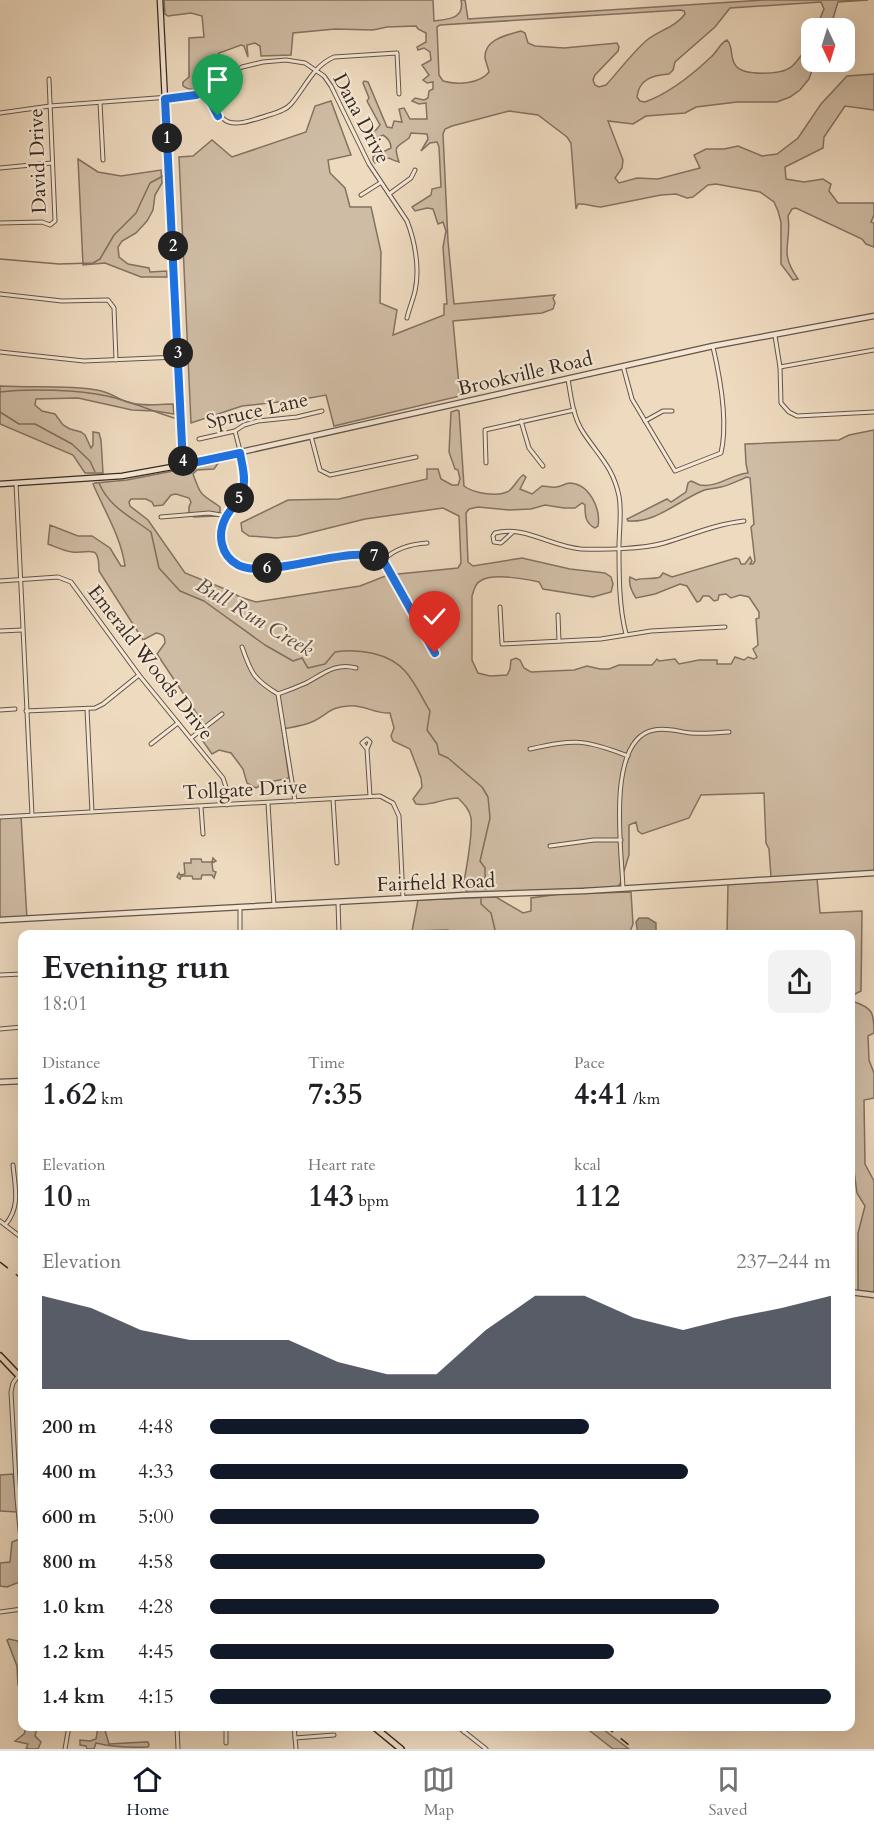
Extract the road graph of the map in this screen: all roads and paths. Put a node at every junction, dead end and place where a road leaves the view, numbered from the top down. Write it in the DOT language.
graph roads {
  1 [pos="160,0"];
  2 [pos="316,70"];
  3 [pos="49,79"];
  4 [pos="205,91"];
  5 [pos="399,94"];
  6 [pos="165,99"];
  7 [pos="100,103"];
  8 [pos="50,106"];
  9 [pos="0,113"];
  10 [pos="103,160"];
  11 [pos="52,163"];
  12 [pos="0,168"];
  13 [pos="415,170"];
  14 [pos="380,183"];
  15 [pos="389,194"];
  16 [pos="361,195"];
  17 [pos="0,223"];
  18 [pos="0,294"];
  19 [pos="874,316"];
  20 [pos="407,318"];
  21 [pos="774,334"];
  22 [pos="713,346"];
  23 [pos="874,350"];
  24 [pos="0,352"];
  25 [pos="178,357"];
  26 [pos="116,360"];
  27 [pos="623,366"];
  28 [pos="780,367"];
  29 [pos="568,379"];
  30 [pos="574,410"];
  31 [pos="322,411"];
  32 [pos="672,411"];
  33 [pos="874,412"];
  34 [pos="521,421"];
  35 [pos="645,421"];
  36 [pos="235,431"];
  37 [pos="311,436"];
  38 [pos="199,439"];
  39 [pos="240,453"];
  40 [pos="416,457"];
  41 [pos="486,463"];
  42 [pos="183,465"];
  43 [pos="543,466"];
  44 [pos="16,483"];
  45 [pos="0,484"];
  46 [pos="227,516"];
  47 [pos="161,517"];
  48 [pos="744,521"];
  49 [pos="513,532"];
  50 [pos="427,543"];
  51 [pos="619,548"];
  52 [pos="383,560"];
  53 [pos="21,579"];
  54 [pos="0,581"];
  55 [pos="500,607"];
  56 [pos="558,615"];
  57 [pos="725,627"];
  58 [pos="23,630"];
  59 [pos="0,631"];
  60 [pos="626,634"];
  61 [pos="559,641"];
  62 [pos="242,647"];
  63 [pos="435,653"];
  64 [pos="356,668"];
  65 [pos="139,675"];
  66 [pos="278,694"];
  67 [pos="15,709"];
  68 [pos="87,709"];
  69 [pos="0,710"];
  70 [pos="26,711"];
  71 [pos="222,714"];
  72 [pos="178,723"];
  73 [pos="729,732"];
  74 [pos="191,738"];
  75 [pos="151,744"];
  76 [pos="367,749"];
  77 [pos="530,749"];
  78 [pos="628,756"];
  79 [pos="370,796"];
  80 [pos="333,799"];
  81 [pos="295,801"];
  82 [pos="268,803"];
  83 [pos="227,805"];
  84 [pos="201,807"];
  85 [pos="92,812"];
  86 [pos="32,815"];
  87 [pos="0,817"];
  88 [pos="203,834"];
  89 [pos="621,840"];
  90 [pos="550,846"];
  91 [pos="337,862"];
  92 [pos="874,873"];
  93 [pos="623,888"];
  94 [pos="404,898"];
  95 [pos="338,902"];
  96 [pos="274,906"];
  97 [pos="240,908"];
  98 [pos="0,921"];
  99 [pos="240,930"];
  100 [pos="339,930"];
  101 [pos="18,974"];
  102 [pos="0,975"];
  103 [pos="18,1028"];
  104 [pos="0,1029"];
  105 [pos="18,1081"];
  106 [pos="0,1082"];
  107 [pos="13,1165"];
  108 [pos="0,1221"];
  109 [pos="5,1225"];
  110 [pos="18,1235"];
  111 [pos="855,1293"];
  112 [pos="874,1295"];
  113 [pos="0,1356"];
  114 [pos="18,1374"];
  115 [pos="18,1379"];
  116 [pos="18,1509"];
  117 [pos="18,1610"];
  118 [pos="0,1612"];
  119 [pos="68,1731"];
  120 [pos="177,1731"];
  121 [pos="226,1731"];
  122 [pos="294,1731"];
  123 [pos="379,1731"];
  124 [pos="464,1732"];
  125 [pos="334,1735"];
  126 [pos="295,1738"];
  127 [pos="226,1743"];
  128 [pos="65,1749"];
  129 [pos="178,1749"];
  130 [pos="296,1749"];
  131 [pos="401,1749"];
  132 [pos="486,1749"];
  1 -- 6 [label="street"];
  2 -- 4 [label="street, Dana Drive"];
  2 -- 4 [label="street"];
  2 -- 5 [label="street"];
  2 -- 14 [label="street, Dana Drive"];
  3 -- 8 [label="street, David Drive"];
  4 -- 6 [label="street, Dana Drive"];
  6 -- 7 [label="street, Dana Drive"];
  6 -- 25 [label="street"];
  7 -- 8 [label="street, Dana Drive"];
  7 -- 10 [label="street"];
  8 -- 9 [label="street, Dana Drive"];
  8 -- 11 [label="street, David Drive"];
  11 -- 12 [label="street"];
  11 -- 17 [label="street, David Drive"];
  13 -- 15 [label="street"];
  14 -- 15 [label="street, Dana Drive"];
  14 -- 16 [label="street"];
  15 -- 20 [label="street, Dana Drive"];
  18 -- 26 [label="street"];
  19 -- 21 [label="street, Brookville Road"];
  21 -- 22 [label="street, Brookville Road"];
  21 -- 28 [label="street"];
  22 -- 27 [label="street, Brookville Road"];
  22 -- 35 [label="street"];
  23 -- 28 [label="street"];
  24 -- 26 [label="street"];
  25 -- 26 [label="street"];
  25 -- 42 [label="street"];
  27 -- 29 [label="street, Brookville Road"];
  27 -- 35 [label="street"];
  28 -- 33 [label="street"];
  29 -- 30 [label="street"];
  29 -- 37 [label="street, Brookville Road"];
  30 -- 34 [label="street"];
  30 -- 51 [label="street"];
  31 -- 36 [label="street, Spruce Lane"];
  32 -- 35 [label="street"];
  34 -- 41 [label="street"];
  34 -- 43 [label="street"];
  36 -- 38 [label="street, Spruce Lane"];
  36 -- 39 [label="street"];
  37 -- 39 [label="street, Brookville Road"];
  37 -- 40 [label="street"];
  39 -- 42 [label="street, Brookville Road"];
  39 -- 46 [label="street"];
  42 -- 44 [label="street, Brookville Road"];
  44 -- 45 [label="street, Brookville Road"];
  44 -- 53 [label="street"];
  46 -- 47 [label="street"];
  46 -- 52 [label="street"];
  48 -- 51 [label="street"];
  49 -- 49 [label="street"];
  49 -- 51 [label="street"];
  50 -- 52 [label="street"];
  51 -- 60 [label="street"];
  52 -- 63 [label="street"];
  53 -- 54 [label="street"];
  53 -- 58 [label="street"];
  53 -- 65 [label="street, Emerald Woods Drive"];
  55 -- 61 [label="street"];
  56 -- 61 [label="street"];
  57 -- 60 [label="street"];
  58 -- 59 [label="street"];
  58 -- 70 [label="street"];
  60 -- 61 [label="street"];
  62 -- 66 [label="street"];
  64 -- 66 [label="street"];
  65 -- 68 [label="street"];
  65 -- 72 [label="street, Emerald Woods Drive"];
  66 -- 81 [label="street"];
  67 -- 69 [label="street"];
  68 -- 70 [label="street"];
  68 -- 85 [label="street"];
  70 -- 86 [label="street"];
  71 -- 74 [label="street"];
  72 -- 74 [label="street, Emerald Woods Drive"];
  72 -- 75 [label="street"];
  73 -- 78 [label="street"];
  74 -- 83 [label="street, Emerald Woods Drive"];
  76 -- 79 [label="street"];
  77 -- 78 [label="street"];
  78 -- 89 [label="street"];
  79 -- 80 [label="street, Tollgate Drive"];
  79 -- 94 [label="street, Tollgate Drive"];
  80 -- 81 [label="street, Tollgate Drive"];
  80 -- 91 [label="street"];
  81 -- 82 [label="street, Tollgate Drive"];
  82 -- 83 [label="street, Tollgate Drive"];
  82 -- 96 [label="street"];
  83 -- 84 [label="street, Tollgate Drive"];
  84 -- 85 [label="street, Tollgate Drive"];
  84 -- 88 [label="street"];
  85 -- 86 [label="street, Tollgate Drive"];
  86 -- 87 [label="street, Tollgate Drive"];
  89 -- 90 [label="street"];
  89 -- 93 [label="street"];
  92 -- 93 [label="street, Fairfield Road"];
  93 -- 94 [label="street, Fairfield Road"];
  94 -- 95 [label="street, Fairfield Road"];
  95 -- 96 [label="street, Fairfield Road"];
  95 -- 100 [label="street"];
  96 -- 97 [label="street, Fairfield Road"];
  97 -- 98 [label="street, Fairfield Road"];
  97 -- 99 [label="street"];
  101 -- 102 [label="street"];
  103 -- 104 [label="street"];
  105 -- 106 [label="street"];
  107 -- 109 [label="street"];
  108 -- 109 [label="street"];
  109 -- 110 [label="street"];
  111 -- 112 [label="street"];
  113 -- 114 [label="highway"];
  115 -- 116 [label="street"];
  117 -- 118 [label="street"];
  119 -- 128 [label="street"];
  120 -- 129 [label="street"];
  121 -- 127 [label="street"];
  122 -- 126 [label="street"];
  123 -- 131 [label="highway"];
  124 -- 132 [label="street"];
  125 -- 126 [label="street"];
  126 -- 130 [label="street"];
}
